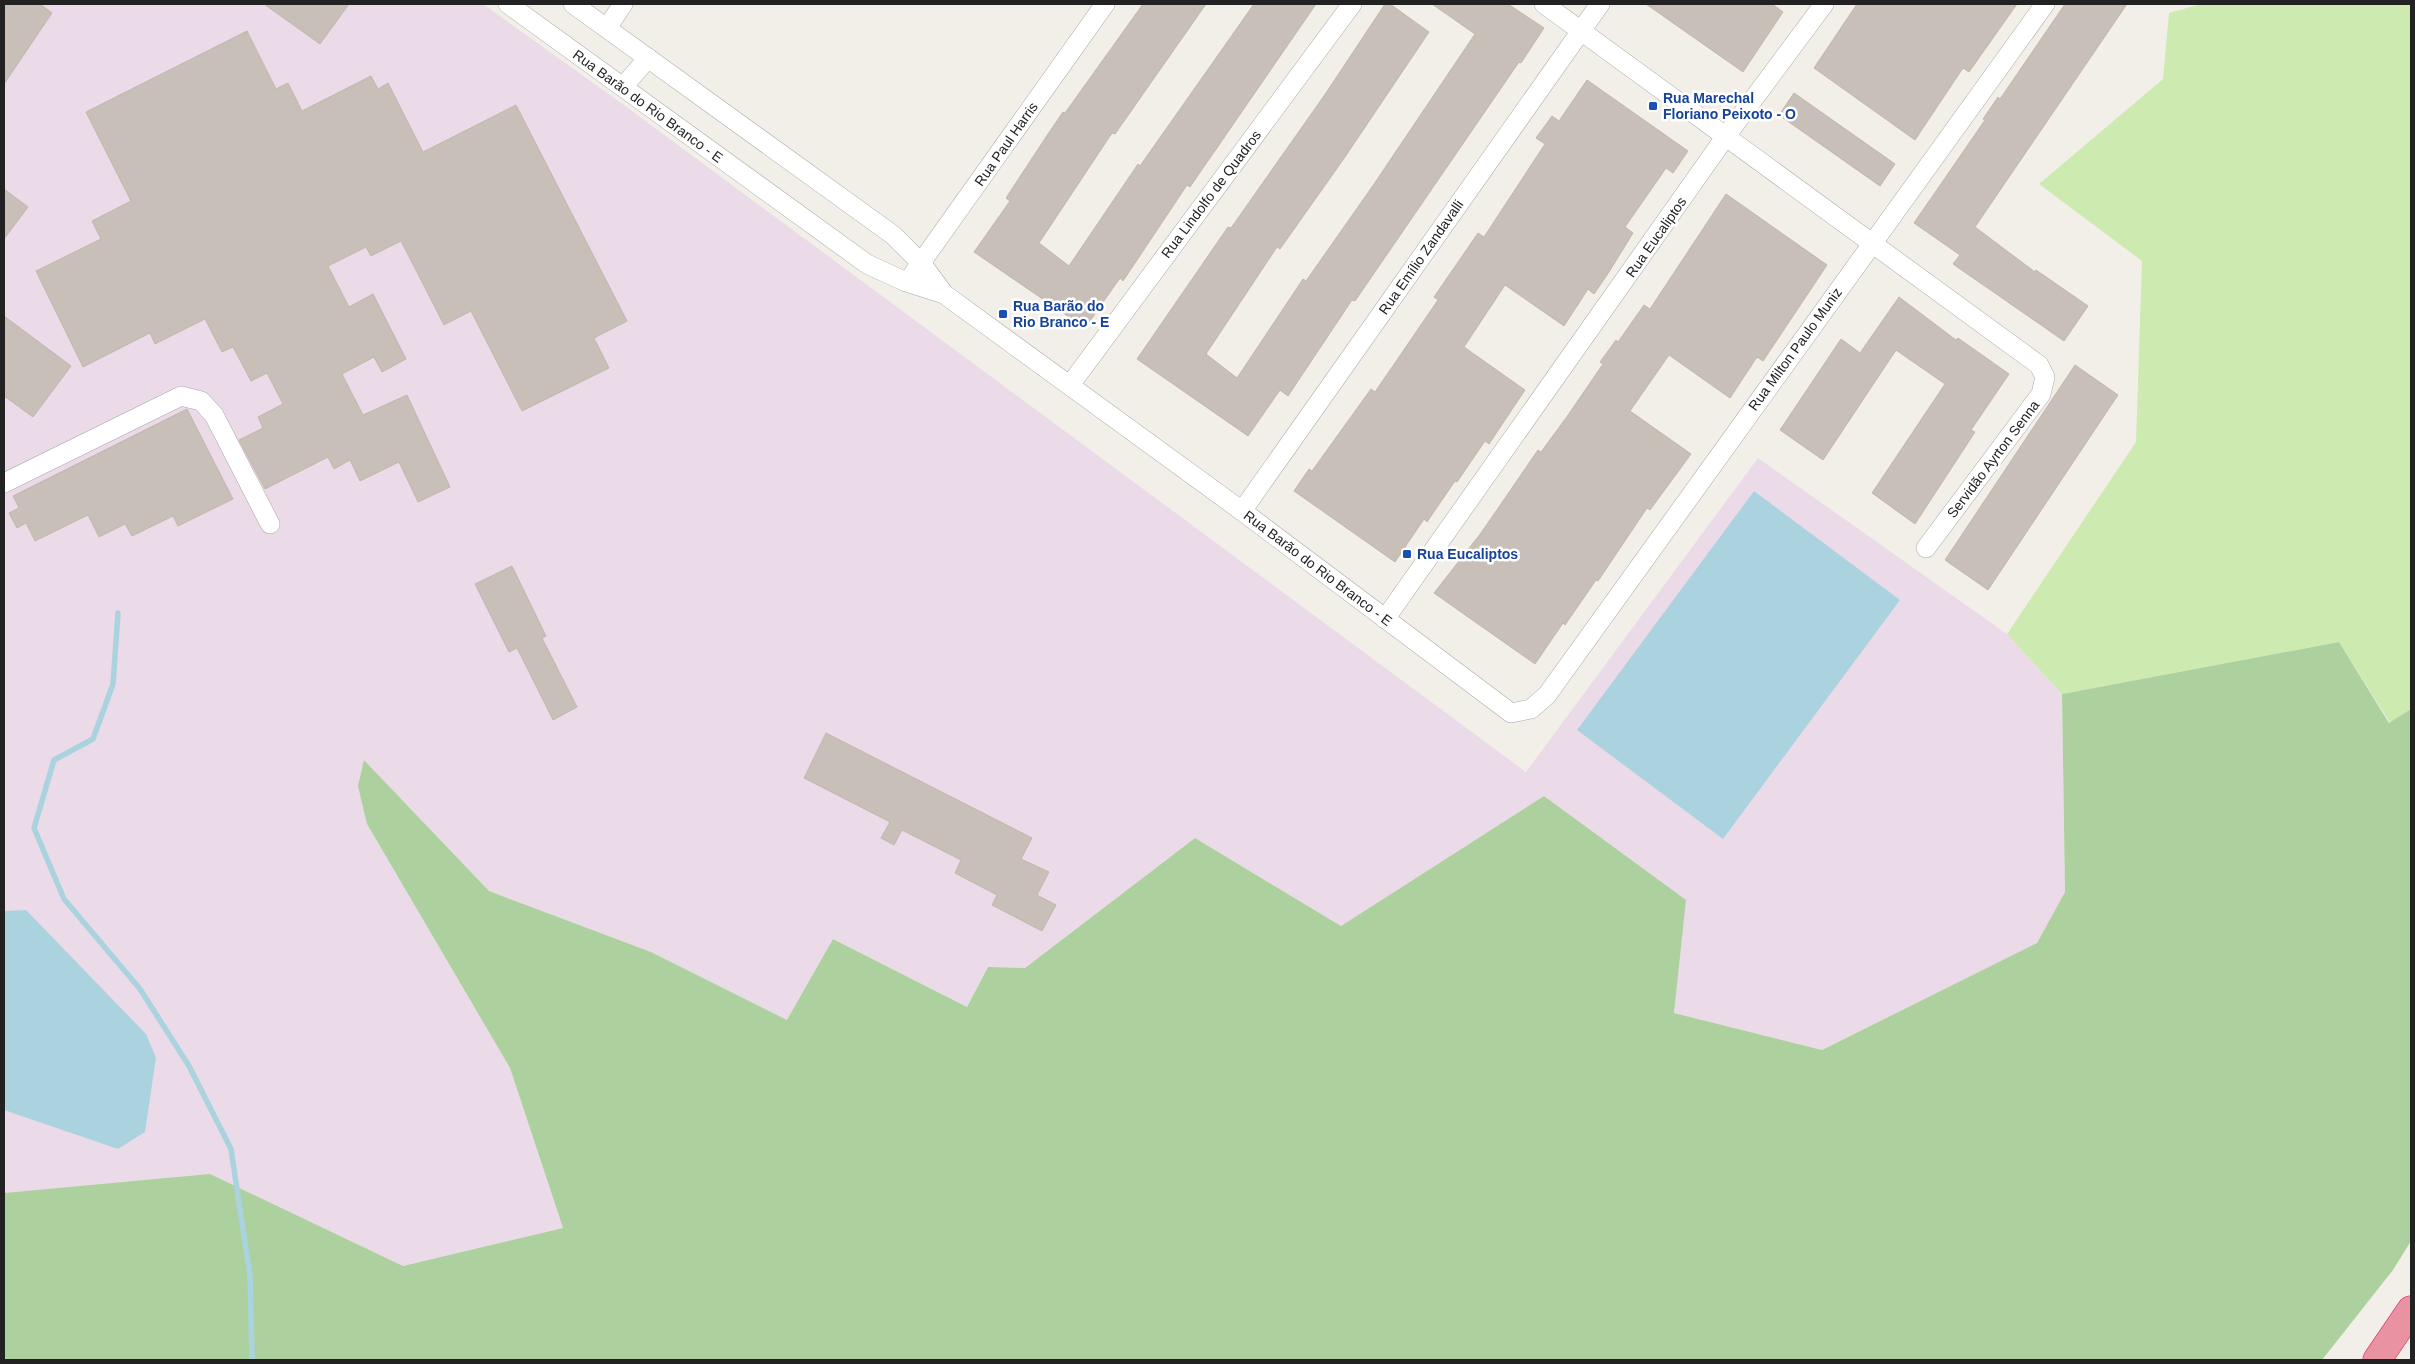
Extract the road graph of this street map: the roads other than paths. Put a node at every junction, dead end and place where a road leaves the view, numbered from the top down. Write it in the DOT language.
graph roads {
  1 [pos="508,4"];
  2 [pos="574,4"];
  3 [pos="623,4"];
  4 [pos="1104,4"];
  5 [pos="1352,4"];
  6 [pos="1544,4"];
  7 [pos="1600,4"];
  8 [pos="1824,4"];
  9 [pos="2045,4"];
  10 [pos="607,28"];
  11 [pos="1580,30"];
  12 [pos="648,58"];
  13 [pos="623,87"];
  14 [pos="1726,136"];
  15 [pos="1871,243"];
  16 [pos="922,264"];
  17 [pos="906,282"];
  18 [pos="944,294"];
  19 [pos="1070,385"];
  20 [pos="4,483"];
  21 [pos="1242,511"];
  22 [pos="270,524"];
  23 [pos="1926,548"];
  24 [pos="1385,619"];
  25 [pos="1547,696"];
  26 [pos="2411,1310"];
  27 [pos="2377,1360"];
  1 -- 13 [label="street, Rua Barão do Rio Branco - E"];
  2 -- 10 [label="street, Rua Barão do Rio Branco - E"];
  3 -- 10 [label="street"];
  4 -- 16 [label="street, Rua Paul Harris"];
  5 -- 19 [label="street, Rua Lindolfo de Quadros"];
  6 -- 11 [label="street"];
  7 -- 11 [label="street, Rua Emílio Zandavalli"];
  8 -- 14 [label="street, Rua Eucaliptos"];
  9 -- 15 [label="street, Rua Milton Paulo Muniz"];
  10 -- 12 [label="street, Rua Barão do Rio Branco - E"];
  11 -- 14 [label="street"];
  11 -- 21 [label="street, Rua Emílio Zandavalli"];
  12 -- 13 [label="street"];
  12 -- 16 [label="street, Rua Barão do Rio Branco - E"];
  13 -- 17 [label="street, Rua Barão do Rio Branco - E"];
  14 -- 15 [label="street"];
  14 -- 24 [label="street, Rua Eucaliptos"];
  15 -- 23 [label="street, Servidão Ayrton Senna"];
  15 -- 25 [label="street, Rua Milton Paulo Muniz"];
  16 -- 17 [label="street, Rua Paul Harris"];
  16 -- 18 [label="street, Rua Barão do Rio Branco - E"];
  17 -- 18 [label="street, Rua Barão do Rio Branco - E"];
  18 -- 19 [label="street, Rua Barão do Rio Branco - E"];
  19 -- 21 [label="street, Rua Barão do Rio Branco - E"];
  20 -- 22 [label="street"];
  21 -- 24 [label="street, Rua Barão do Rio Branco - E"];
  24 -- 25 [label="street, Rua Barão do Rio Branco - E"];
  26 -- 27 [label="highway"];
}
